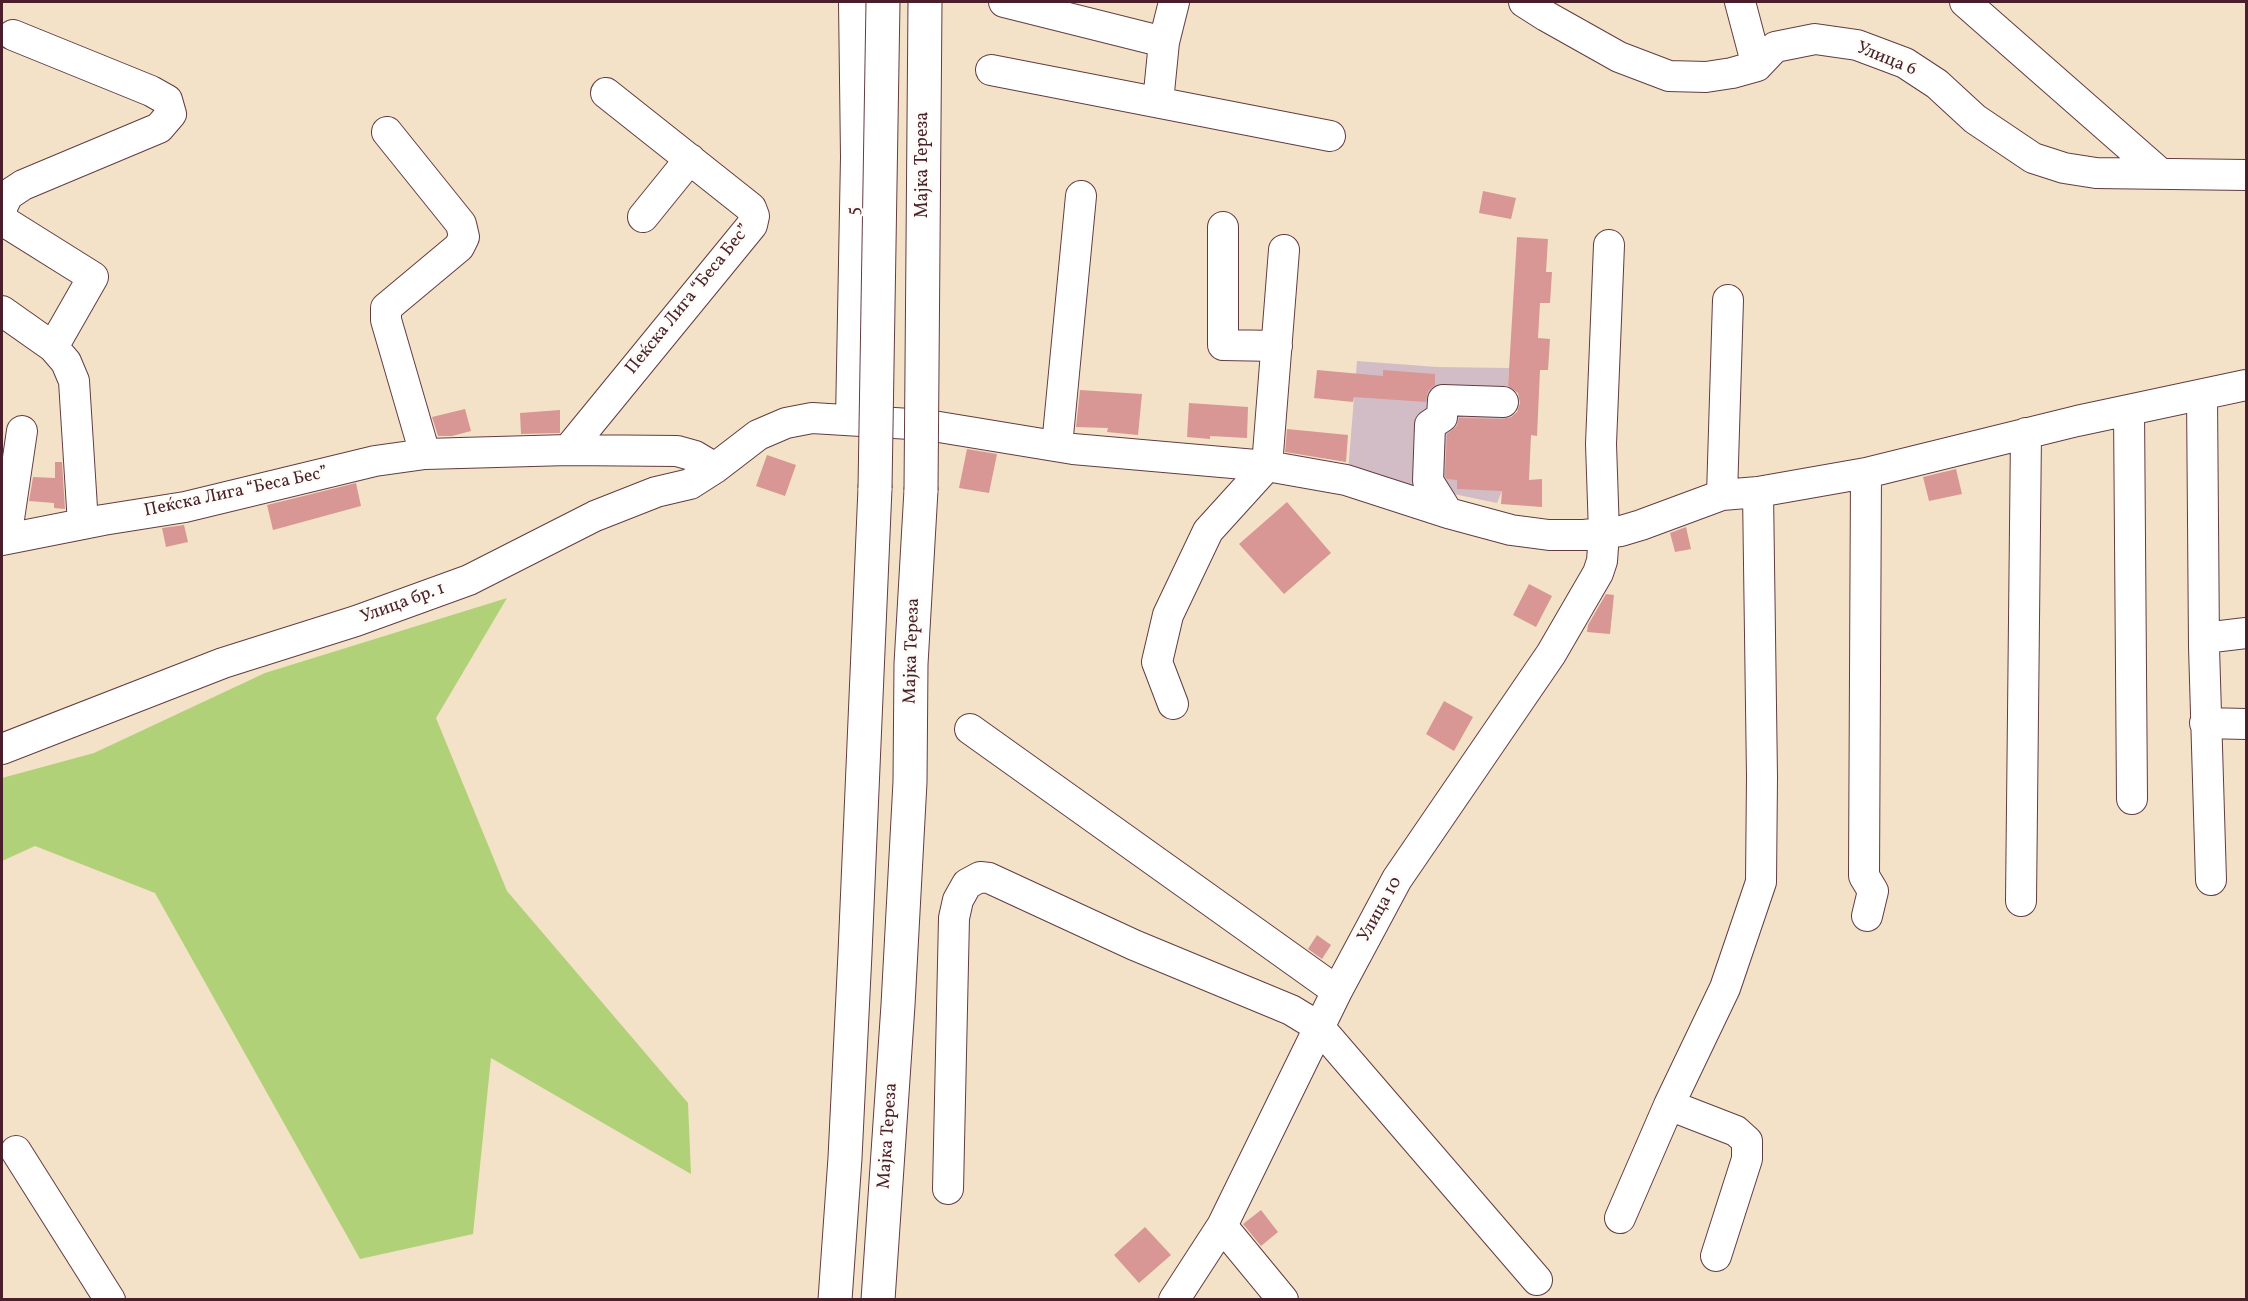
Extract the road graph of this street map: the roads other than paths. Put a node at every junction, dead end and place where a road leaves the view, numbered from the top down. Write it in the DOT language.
graph roads {
  1 [pos="926,2"];
  2 [pos="1004,2"];
  3 [pos="1174,2"];
  4 [pos="1524,2"];
  5 [pos="1740,2"];
  6 [pos="1965,2"];
  7 [pos="857,3"];
  8 [pos="13,35"];
  9 [pos="1164,42"];
  10 [pos="1757,66"];
  11 [pos="991,70"];
  12 [pos="606,93"];
  13 [pos="1158,102"];
  14 [pos="387,132"];
  15 [pos="1330,136"];
  16 [pos="690,159"];
  17 [pos="2162,174"];
  18 [pos="2247,175"];
  19 [pos="1081,196"];
  20 [pos="2,207"];
  21 [pos="643,217"];
  22 [pos="1223,227"];
  23 [pos="1609,245"];
  24 [pos="1284,250"];
  25 [pos="1728,300"];
  26 [pos="2,311"];
  27 [pos="1277,346"];
  28 [pos="54,347"];
  29 [pos="2247,385"];
  30 [pos="2202,395"];
  31 [pos="1503,402"];
  32 [pos="2129,410"];
  33 [pos="851,420"];
  34 [pos="22,431"];
  35 [pos="2026,434"];
  36 [pos="1057,446"];
  37 [pos="568,450"];
  38 [pos="425,454"];
  39 [pos="1267,466"];
  40 [pos="715,468"];
  41 [pos="1866,473"];
  42 [pos="1758,492"];
  43 [pos="1722,495"];
  44 [pos="1448,513"];
  45 [pos="83,524"];
  46 [pos="1604,533"];
  47 [pos="4,539"];
  48 [pos="2247,633"];
  49 [pos="2204,638"];
  50 [pos="1173,704"];
  51 [pos="2205,723"];
  52 [pos="2247,724"];
  53 [pos="970,729"];
  54 [pos="2,749"];
  55 [pos="2132,799"];
  56 [pos="2211,880"];
  57 [pos="2021,901"];
  58 [pos="1867,916"];
  59 [pos="1337,991"];
  60 [pos="1319,1027"];
  61 [pos="1670,1106"];
  62 [pos="16,1151"];
  63 [pos="948,1189"];
  64 [pos="1620,1218"];
  65 [pos="1222,1226"];
  66 [pos="1716,1256"];
  67 [pos="1537,1280"];
  68 [pos="110,1299"];
  69 [pos="835,1299"];
  70 [pos="878,1299"];
  71 [pos="1174,1299"];
  72 [pos="1283,1299"];
  1 -- 70 [label="highway, Мајка Тереза, bridge"];
  2 -- 9 [label="street"];
  3 -- 9 [label="street"];
  4 -- 10 [label="street"];
  5 -- 10 [label="street"];
  6 -- 17 [label="street"];
  7 -- 33 [label="street, 5"];
  7 -- 69 [label="highway, bridge"];
  8 -- 20 [label="street"];
  9 -- 13 [label="street"];
  10 -- 17 [label="street, Улица 6"];
  11 -- 13 [label="street"];
  12 -- 16 [label="street, Пеќска Лига “Беса Бес”"];
  13 -- 15 [label="street"];
  14 -- 38 [label="street"];
  16 -- 21 [label="street"];
  16 -- 37 [label="street, Пеќска Лига “Беса Бес”"];
  17 -- 18 [label="street, Улица 6"];
  19 -- 36 [label="street"];
  20 -- 28 [label="street"];
  22 -- 27 [label="street"];
  23 -- 46 [label="street, Улица 10"];
  24 -- 27 [label="street"];
  25 -- 43 [label="street"];
  26 -- 28 [label="street"];
  27 -- 39 [label="street"];
  28 -- 45 [label="street"];
  29 -- 30 [label="street, Улица бр. 1"];
  30 -- 32 [label="street, Улица бр. 1"];
  30 -- 49 [label="street"];
  31 -- 44 [label="street"];
  32 -- 35 [label="street, Улица бр. 1"];
  32 -- 55 [label="street"];
  33 -- 36 [label="street, Улица бр. 1"];
  33 -- 40 [label="street, Улица бр. 1"];
  34 -- 47 [label="street"];
  35 -- 41 [label="street, Улица бр. 1"];
  35 -- 57 [label="street"];
  36 -- 39 [label="street, Улица бр. 1"];
  37 -- 38 [label="street, Пеќска Лига “Беса Бес”"];
  37 -- 40 [label="street, Пеќска Лига “Беса Бес”"];
  38 -- 45 [label="street, Пеќска Лига “Беса Бес”"];
  39 -- 44 [label="street, Улица бр. 1"];
  39 -- 50 [label="street"];
  40 -- 54 [label="street, Улица бр. 1"];
  41 -- 42 [label="street, Улица бр. 1"];
  41 -- 58 [label="street"];
  42 -- 43 [label="street, Улица бр. 1"];
  42 -- 61 [label="street"];
  43 -- 46 [label="street, Улица бр. 1"];
  44 -- 46 [label="street, Улица бр. 1"];
  45 -- 47 [label="street, Пеќска Лига “Беса Бес”"];
  46 -- 59 [label="street, Улица 10"];
  48 -- 49 [label="street"];
  49 -- 51 [label="street"];
  51 -- 52 [label="street"];
  51 -- 56 [label="street"];
  53 -- 59 [label="street"];
  59 -- 60 [label="street, Улица 10"];
  60 -- 63 [label="street"];
  60 -- 65 [label="street, Улица 10"];
  60 -- 67 [label="street"];
  61 -- 64 [label="street"];
  61 -- 66 [label="street"];
  62 -- 68 [label="street"];
  65 -- 71 [label="street, Улица 10"];
  65 -- 72 [label="street"];
}
